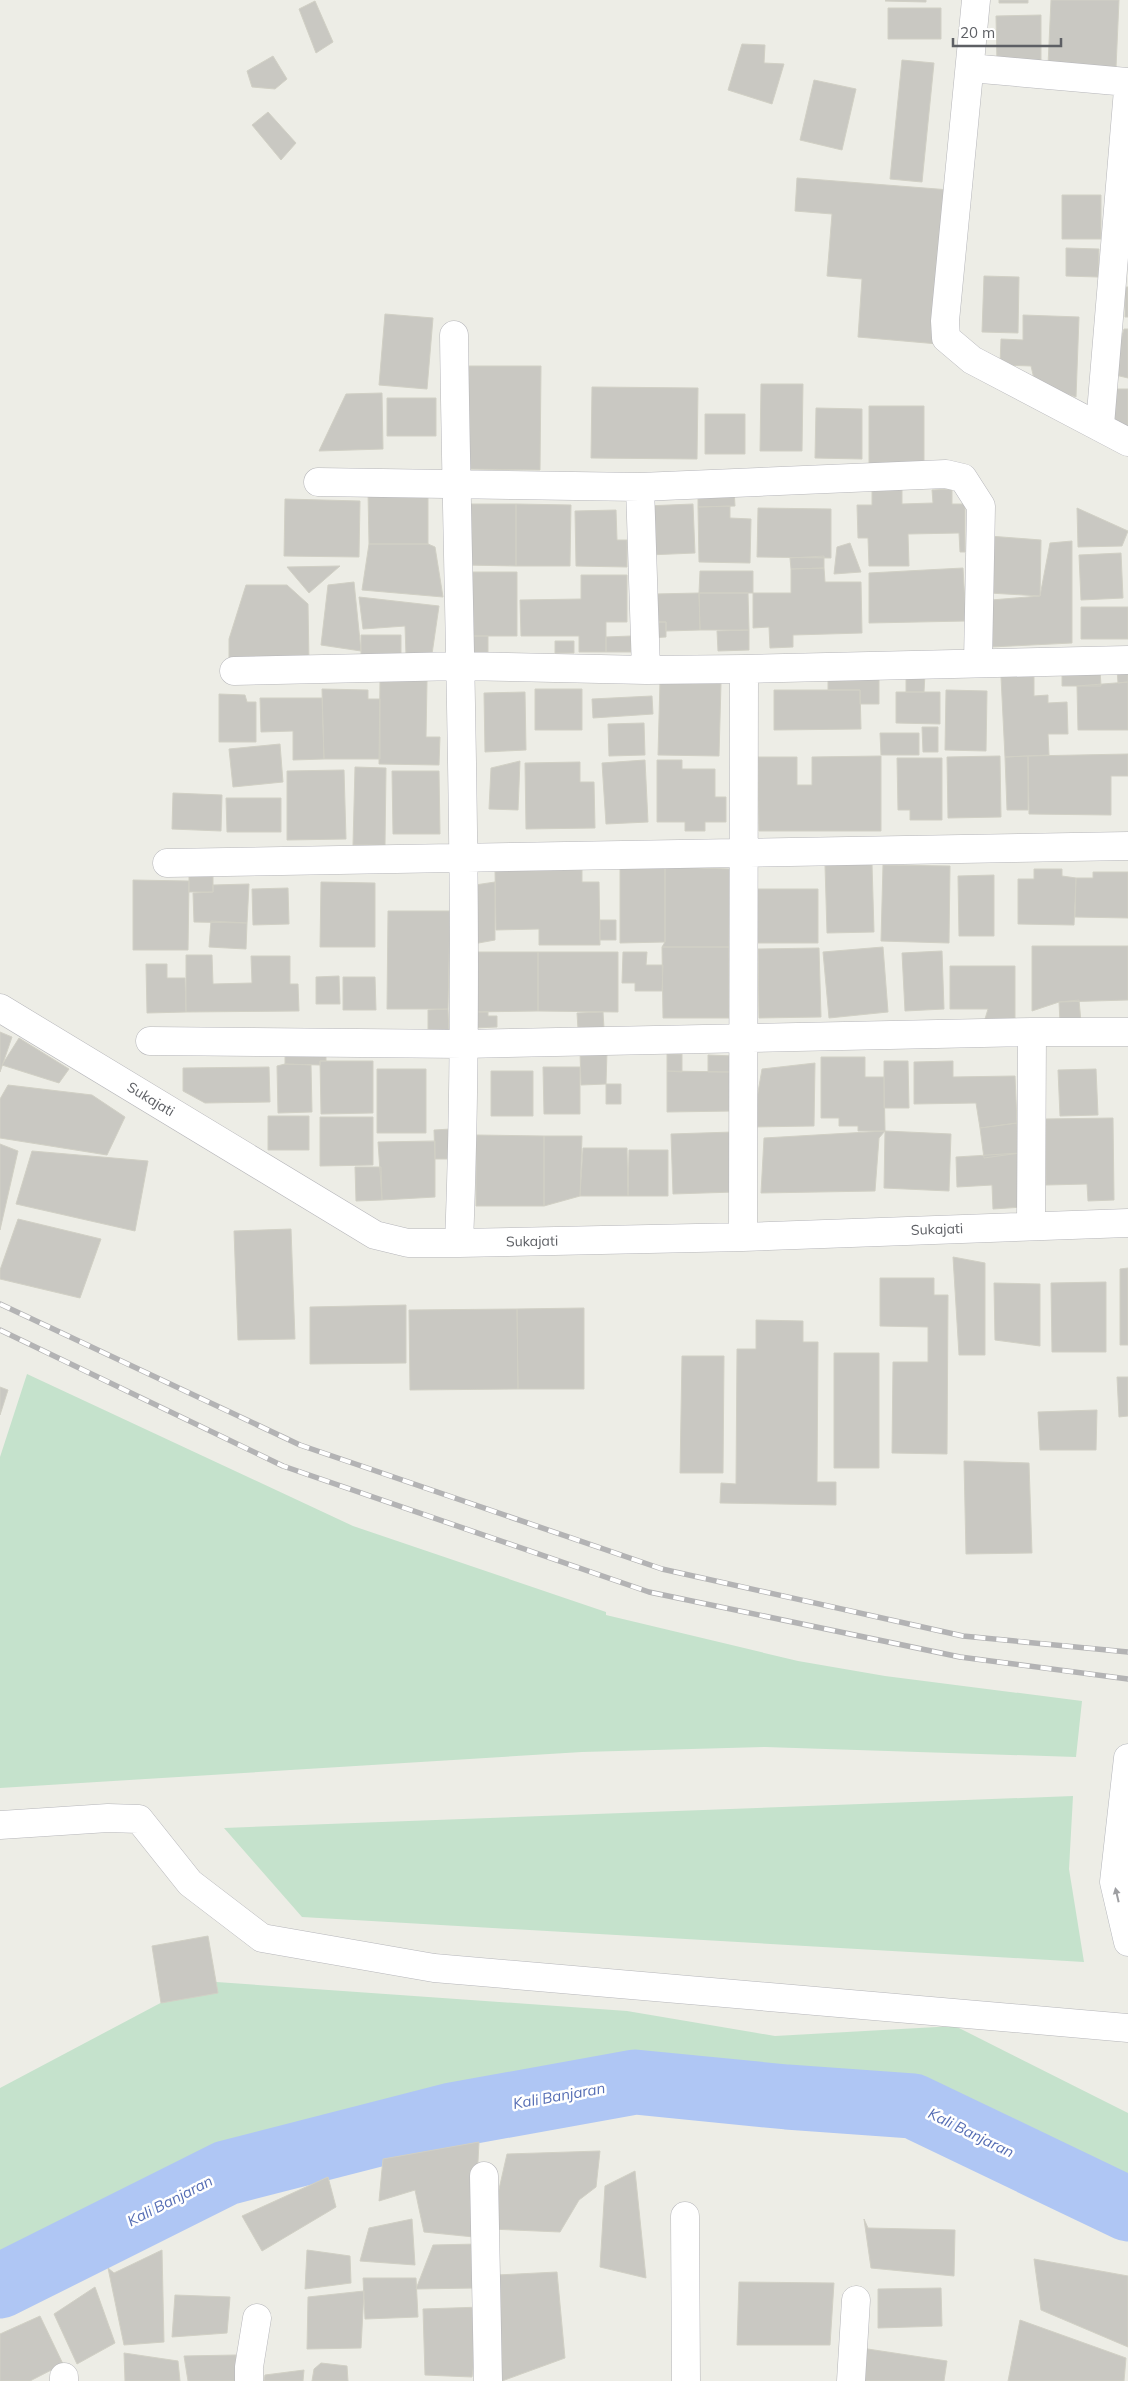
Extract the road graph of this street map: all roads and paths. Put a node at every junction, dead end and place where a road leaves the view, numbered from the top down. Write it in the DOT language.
graph roads {
  1 [pos="976,0"];
  2 [pos="970,68"];
  3 [pos="1128,82"];
  4 [pos="1128,90"];
  5 [pos="454,335"];
  6 [pos="1100,425"];
  7 [pos="1128,442"];
  8 [pos="318,482"];
  9 [pos="456,484"];
  10 [pos="640,487"];
  11 [pos="1128,660"];
  12 [pos="978,662"];
  13 [pos="460,666"];
  14 [pos="744,668"];
  15 [pos="646,670"];
  16 [pos="234,672"];
  17 [pos="1128,846"];
  18 [pos="742,851"];
  19 [pos="462,857"];
  20 [pos="166,863"];
  21 [pos="0,1008"];
  22 [pos="1032,1032"];
  23 [pos="1128,1032"];
  24 [pos="744,1038"];
  25 [pos="150,1041"];
  26 [pos="463,1044"];
  27 [pos="1128,1223"];
  28 [pos="1031,1225"];
  29 [pos="743,1236"];
  30 [pos="459,1243"];
  31 [pos="1128,1758"];
  32 [pos="0,1825"];
  33 [pos="1128,1942"];
  34 [pos="1128,2028"];
  35 [pos="484,2176"];
  36 [pos="685,2216"];
  37 [pos="856,2300"];
  38 [pos="257,2318"];
  39 [pos="249,2381"];
  40 [pos="488,2381"];
  41 [pos="686,2381"];
  42 [pos="851,2381"];
  1 -- 2 [label="street"];
  2 -- 3 [label="street"];
  2 -- 6 [label="street"];
  4 -- 6 [label="street"];
  5 -- 9 [label="street"];
  6 -- 7 [label="street"];
  8 -- 9 [label="street"];
  9 -- 10 [label="street"];
  9 -- 13 [label="street"];
  10 -- 12 [label="street"];
  10 -- 15 [label="street"];
  11 -- 12 [label="street"];
  12 -- 14 [label="street"];
  13 -- 15 [label="street"];
  13 -- 16 [label="street"];
  13 -- 19 [label="street"];
  14 -- 15 [label="street"];
  14 -- 18 [label="street"];
  17 -- 18 [label="street"];
  18 -- 19 [label="street"];
  18 -- 24 [label="street"];
  19 -- 20 [label="street"];
  19 -- 26 [label="street"];
  21 -- 30 [label="street, Sukajati"];
  22 -- 23 [label="street"];
  22 -- 24 [label="street"];
  22 -- 28 [label="street"];
  24 -- 26 [label="street"];
  24 -- 29 [label="street"];
  25 -- 26 [label="street"];
  26 -- 30 [label="street"];
  27 -- 28 [label="street, Sukajati"];
  28 -- 29 [label="street, Sukajati"];
  29 -- 30 [label="street, Sukajati"];
  33 -- 31 [label="street, one-way"];
  32 -- 34 [label="street"];
  35 -- 40 [label="street"];
  36 -- 41 [label="street"];
  37 -- 42 [label="street"];
  38 -- 39 [label="street"];
}
